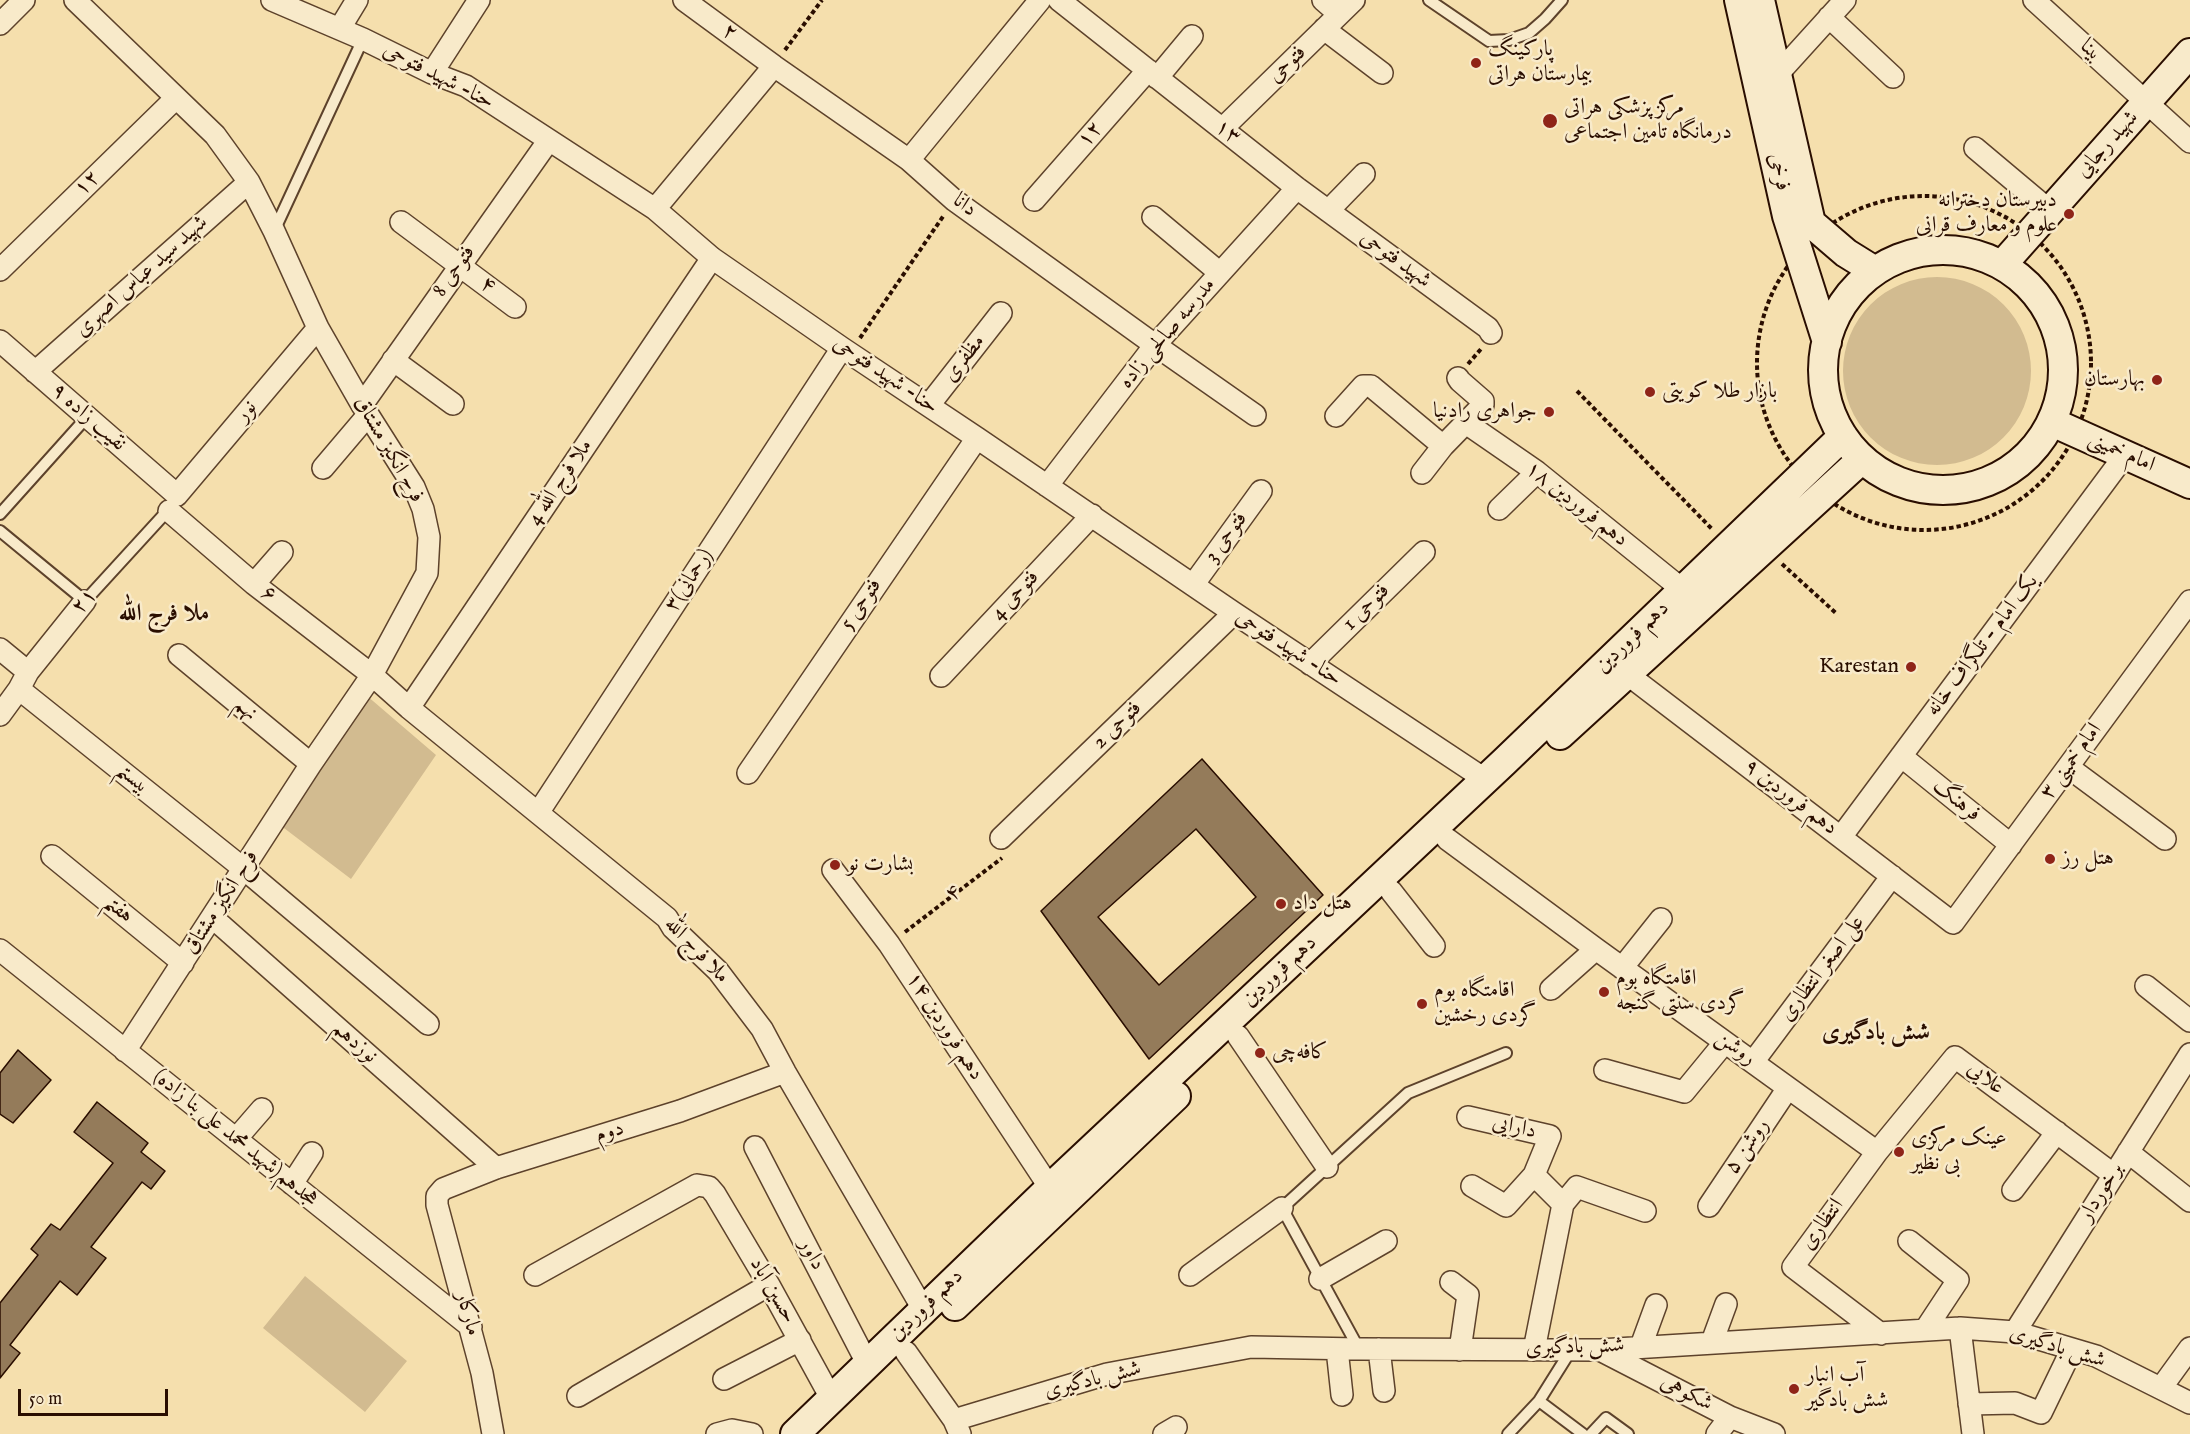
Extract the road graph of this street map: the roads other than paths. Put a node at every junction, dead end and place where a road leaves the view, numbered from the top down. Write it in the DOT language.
graph roads {
  1 [pos="24,0"];
  2 [pos="75,0"];
  3 [pos="272,0"];
  4 [pos="357,0"];
  5 [pos="479,0"];
  6 [pos="684,0"];
  7 [pos="1040,0"];
  8 [pos="1323,0"];
  9 [pos="1429,0"];
  10 [pos="1562,0"];
  11 [pos="1845,0"];
  12 [pos="2034,0"];
  13 [pos="1074,4"];
  14 [pos="1741,4"];
  15 [pos="1347,7"];
  16 [pos="1829,17"];
  17 [pos="0,24"];
  18 [pos="340,28"];
  19 [pos="1324,29"];
  20 [pos="1192,36"];
  21 [pos="363,39"];
  22 [pos="2190,53"];
  23 [pos="774,66"];
  24 [pos="432,73"];
  25 [pos="1382,73"];
  26 [pos="1152,74"];
  27 [pos="1777,75"];
  28 [pos="1893,77"];
  29 [pos="176,98"];
  30 [pos="2146,102"];
  31 [pos="1222,129"];
  32 [pos="549,140"];
  33 [pos="2190,142"];
  34 [pos="1975,148"];
  35 [pos="909,160"];
  36 [pos="1364,174"];
  37 [pos="249,182"];
  38 [pos="1297,188"];
  39 [pos="1034,200"];
  40 [pos="655,209"];
  41 [pos="1328,211"];
  42 [pos="2050,211"];
  43 [pos="1153,217"];
  44 [pos="401,222"];
  45 [pos="274,231"];
  46 [pos="712,258"];
  47 [pos="460,265"];
  48 [pos="2002,265"];
  49 [pos="0,270"];
  50 [pos="1875,271"];
  51 [pos="1220,273"];
  52 [pos="515,308"];
  53 [pos="1002,313"];
  54 [pos="318,328"];
  55 [pos="1491,333"];
  56 [pos="0,341"];
  57 [pos="1827,342"];
  58 [pos="1155,345"];
  59 [pos="846,351"];
  60 [pos="393,360"];
  61 [pos="35,372"];
  62 [pos="1458,378"];
  63 [pos="453,405"];
  64 [pos="929,405"];
  65 [pos="365,410"];
  66 [pos="1255,415"];
  67 [pos="1336,416"];
  68 [pos="87,417"];
  69 [pos="1466,423"];
  70 [pos="2065,428"];
  71 [pos="1843,436"];
  72 [pos="977,438"];
  73 [pos="1443,446"];
  74 [pos="2125,455"];
  75 [pos="1862,459"];
  76 [pos="323,468"];
  77 [pos="1537,472"];
  78 [pos="1422,473"];
  79 [pos="2190,484"];
  80 [pos="1047,486"];
  81 [pos="1811,486"];
  82 [pos="1261,491"];
  83 [pos="173,503"];
  84 [pos="1499,509"];
  85 [pos="0,514"];
  86 [pos="1092,515"];
  87 [pos="0,531"];
  88 [pos="282,552"];
  89 [pos="1424,552"];
  90 [pos="254,584"];
  91 [pos="1193,585"];
  92 [pos="1683,590"];
  93 [pos="85,601"];
  94 [pos="2190,602"];
  95 [pos="1234,614"];
  96 [pos="0,649"];
  97 [pos="179,655"];
  98 [pos="1310,664"];
  99 [pos="1627,674"];
  100 [pos="372,675"];
  101 [pos="941,676"];
  102 [pos="24,680"];
  103 [pos="409,708"];
  104 [pos="0,715"];
  105 [pos="1901,756"];
  106 [pos="311,764"];
  107 [pos="2068,767"];
  108 [pos="748,772"];
  109 [pos="1486,780"];
  110 [pos="538,813"];
  111 [pos="1841,837"];
  112 [pos="1001,838"];
  113 [pos="1447,839"];
  114 [pos="2165,839"];
  115 [pos="2011,845"];
  116 [pos="52,856"];
  117 [pos="244,869"];
  118 [pos="833,870"];
  119 [pos="1892,876"];
  120 [pos="1391,891"];
  121 [pos="213,918"];
  122 [pos="1661,919"];
  123 [pos="1953,923"];
  124 [pos="1434,946"];
  125 [pos="1596,949"];
  126 [pos="0,950"];
  127 [pos="183,963"];
  128 [pos="1622,968"];
  129 [pos="2145,986"];
  130 [pos="1551,989"];
  131 [pos="2190,1021"];
  132 [pos="428,1024"];
  133 [pos="1238,1036"];
  134 [pos="1725,1042"];
  135 [pos="125,1052"];
  136 [pos="1506,1053"];
  137 [pos="2188,1061"];
  138 [pos="1753,1062"];
  139 [pos="1605,1070"];
  140 [pos="785,1072"];
  141 [pos="1788,1088"];
  142 [pos="262,1109"];
  143 [pos="1468,1117"];
  144 [pos="2057,1132"];
  145 [pos="236,1139"];
  146 [pos="755,1147"];
  147 [pos="1877,1152"];
  148 [pos="2128,1152"];
  149 [pos="312,1153"];
  150 [pos="1327,1167"];
  151 [pos="496,1168"];
  152 [pos="2114,1174"];
  153 [pos="1534,1175"];
  154 [pos="292,1184"];
  155 [pos="1472,1186"];
  156 [pos="1050,1188"];
  157 [pos="2013,1190"];
  158 [pos="437,1196"];
  159 [pos="2190,1201"];
  160 [pos="1563,1204"];
  161 [pos="1709,1206"];
  162 [pos="1282,1208"];
  163 [pos="1645,1211"];
  164 [pos="1386,1241"];
  165 [pos="1909,1241"];
  166 [pos="535,1275"];
  167 [pos="1190,1275"];
  168 [pos="1320,1279"];
  169 [pos="1451,1282"];
  170 [pos="769,1285"];
  171 [pos="1726,1304"];
  172 [pos="1656,1305"];
  173 [pos="923,1309"];
  174 [pos="471,1327"];
  175 [pos="1960,1328"];
  176 [pos="1925,1330"];
  177 [pos="2015,1332"];
  178 [pos="1881,1334"];
  179 [pos="800,1340"];
  180 [pos="1712,1342"];
  181 [pos="1641,1346"];
  182 [pos="2190,1348"];
  183 [pos="1337,1349"];
  184 [pos="1369,1349"];
  185 [pos="2072,1349"];
  186 [pos="1460,1350"];
  187 [pos="1534,1350"];
  188 [pos="1571,1350"];
  189 [pos="1600,1350"];
  190 [pos="906,1352"];
  191 [pos="867,1363"];
  192 [pos="724,1379"];
  193 [pos="2161,1388"];
  194 [pos="1383,1391"];
  195 [pos="1342,1395"];
  196 [pos="578,1396"];
  197 [pos="831,1398"];
  198 [pos="1539,1401"];
  199 [pos="2190,1402"];
  200 [pos="1969,1404"];
  201 [pos="1731,1417"];
  202 [pos="957,1427"];
  203 [pos="493,1434"];
  204 [pos="717,1434"];
  205 [pos="752,1434"];
  206 [pos="795,1434"];
  207 [pos="822,1434"];
  208 [pos="1508,1434"];
  209 [pos="1583,1434"];
  210 [pos="1591,1434"];
  211 [pos="1628,1434"];
  212 [pos="1717,1434"];
  213 [pos="1774,1434"];
  214 [pos="1973,1434"];
  1 -- 17 [label="street"];
  2 -- 29 [label="street, فرح انگیز مشتاق"];
  3 -- 18 [label="street, حنا- شهید فتوحی"];
  4 -- 18 [label="street"];
  5 -- 24 [label="street"];
  6 -- 23 [label="street, ۲"];
  7 -- 35 [label="street"];
  8 -- 15 [label="street"];
  9 -- 10 [label="lane"];
  11 -- 16 [label="street"];
  12 -- 30 [label="street, بینا"];
  13 -- 26 [label="street, ۱۳"];
  14 -- 27 [label="main road, فرخی"];
  14 -- 57 [label="main road, فرخی"];
  15 -- 19 [label="street, فتوحی"];
  16 -- 27 [label="street"];
  16 -- 28 [label="street"];
  18 -- 21 [label="street, حنا- شهید فتوحی"];
  19 -- 25 [label="street"];
  19 -- 31 [label="street, فتوحی"];
  20 -- 26 [label="street"];
  21 -- 24 [label="street, حنا- شهید فتوحی"];
  21 -- 45 [label="lane"];
  22 -- 30 [label="main road, شهید رجایی"];
  23 -- 35 [label="street, دانا"];
  23 -- 40 [label="street"];
  24 -- 32 [label="street, حنا- شهید فتوحی"];
  26 -- 31 [label="street, ۱۳"];
  26 -- 39 [label="street, ۱۲"];
  27 -- 50 [label="main road, فرخی"];
  29 -- 37 [label="street, فرح انگیز مشتاق"];
  29 -- 49 [label="street, ۱۲"];
  30 -- 33 [label="street, بینا"];
  30 -- 42 [label="main road, شهید رجایی"];
  31 -- 38 [label="street, ۱۳"];
  32 -- 40 [label="street, حنا- شهید فتوحی"];
  32 -- 47 [label="street, فتوحی 8"];
  34 -- 42 [label="street"];
  35 -- 58 [label="street, دانا"];
  36 -- 41 [label="street"];
  37 -- 45 [label="street, فرح انگیز مشتاق"];
  37 -- 61 [label="street, شهید سید عباس اصهری"];
  38 -- 41 [label="street, شهید فتوحی"];
  38 -- 51 [label="street, مدرسه صالحی زاده"];
  40 -- 46 [label="street, حنا- شهید فتوحی"];
  41 -- 55 [label="street, شهید فتوحی"];
  42 -- 48 [label="main road, شهید رجایی"];
  43 -- 51 [label="street"];
  44 -- 47 [label="street, ۴"];
  45 -- 54 [label="street, فرح انگیز مشتاق"];
  46 -- 59 [label="street, حنا- شهید فتوحی"];
  46 -- 103 [label="street, 4 ملا فرج الله"];
  47 -- 52 [label="street, ۴"];
  47 -- 60 [label="street, فتوحی 8"];
  48 -- 50 [label="main road"];
  48 -- 70 [label="main road"];
  50 -- 57 [label="main road"];
  51 -- 58 [label="street, مدرسه صالحی زاده"];
  53 -- 64 [label="street, مظفری"];
  54 -- 65 [label="street, فرح انگیز مشتاق"];
  54 -- 83 [label="street, نور"];
  56 -- 61 [label="street, نقیب زاده ۹"];
  57 -- 71 [label="main road"];
  58 -- 66 [label="street, دانا"];
  58 -- 80 [label="street, مدرسه صالحی زاده"];
  59 -- 64 [label="street, حنا- شهید فتوحی"];
  59 -- 110 [label="street, ۳(رحمانی)"];
  60 -- 63 [label="street"];
  60 -- 65 [label="street, فتوحی 8"];
  61 -- 68 [label="street, نقیب زاده ۹"];
  62 -- 69 [label="street"];
  64 -- 72 [label="street, حنا- شهید فتوحی"];
  65 -- 76 [label="street, فتوحی 8"];
  65 -- 100 [label="street, فرح انگیز مشتاق"];
  67 -- 73 [label="street"];
  68 -- 83 [label="street, نقیب زاده ۹"];
  68 -- 85 [label="lane"];
  69 -- 73 [label="street"];
  69 -- 77 [label="street, دهم فروردین ۱۸"];
  70 -- 74 [label="main road, امام خمینی"];
  70 -- 75 [label="main road"];
  71 -- 75 [label="main road"];
  71 -- 81 [label="main road, دهم فروردین"];
  72 -- 80 [label="street, حنا- شهید فتوحی"];
  72 -- 108 [label="street, فتوحی 5"];
  73 -- 78 [label="street"];
  74 -- 79 [label="main road, امام خمینی"];
  74 -- 105 [label="street, یک امام - تلگراف خانه"];
  75 -- 81 [label="main road, دهم فروردین"];
  77 -- 84 [label="street"];
  77 -- 92 [label="street, دهم فروردین ۱۸"];
  80 -- 86 [label="street, حنا- شهید فتوحی"];
  81 -- 92 [label="main road, دهم فروردین"];
  81 -- 99 [label="main road, دهم فروردین"];
  82 -- 91 [label="street, فتوحی 3"];
  83 -- 90 [label="street, ۶"];
  83 -- 93 [label="lane, ۲۱"];
  86 -- 91 [label="street, حنا- شهید فتوحی"];
  86 -- 101 [label="street, فتوحی 4"];
  87 -- 93 [label="lane"];
  88 -- 90 [label="street"];
  89 -- 98 [label="street, فتوحی 1"];
  90 -- 100 [label="street, ۶"];
  91 -- 95 [label="street, حنا- شهید فتوحی"];
  92 -- 109 [label="main road, دهم فروردین"];
  93 -- 102 [label="street, ۲۱"];
  94 -- 107 [label="street, امام خمینی ۳"];
  95 -- 98 [label="street, حنا- شهید فتوحی"];
  95 -- 112 [label="street, فتوحی 2"];
  96 -- 102 [label="street, بیستم"];
  97 -- 106 [label="street, نهم"];
  98 -- 109 [label="street, حنا- شهید فتوحی"];
  99 -- 111 [label="street, دهم فروردین ۹"];
  99 -- 113 [label="main road, دهم فروردین"];
  100 -- 103 [label="street, ملا فرج الله"];
  100 -- 106 [label="street, فرح انگیز مشتاق"];
  102 -- 104 [label="street, ۲۱"];
  102 -- 117 [label="street, بیستم"];
  103 -- 110 [label="street, ملا فرج الله"];
  105 -- 111 [label="street, یک امام - تلگراف خانه"];
  105 -- 115 [label="street, فرهنگ"];
  106 -- 117 [label="street, فرح انگیز مشتاق"];
  107 -- 114 [label="street"];
  107 -- 115 [label="street, امام خمینی ۳"];
  109 -- 156 [label="main road, دهم فروردین"];
  110 -- 140 [label="street, ملا فرج الله"];
  111 -- 119 [label="street, دهم فروردین ۹"];
  113 -- 120 [label="main road, دهم فروردین"];
  113 -- 125 [label="street, روشن"];
  115 -- 123 [label="street, امام خمینی ۳"];
  116 -- 127 [label="street, هفتم"];
  117 -- 121 [label="street, فرح انگیز مشتاق"];
  117 -- 132 [label="street, بیستم"];
  118 -- 156 [label="street, دهم فروردین ۱۴"];
  119 -- 123 [label="street, دهم فروردین ۹"];
  119 -- 138 [label="street, علی اصغر انتظاری"];
  120 -- 124 [label="street"];
  120 -- 133 [label="main road, دهم فروردین"];
  121 -- 127 [label="street, فرح انگیز مشتاق"];
  121 -- 151 [label="street, نوزدهم"];
  122 -- 128 [label="street"];
  125 -- 128 [label="street, روشن"];
  125 -- 130 [label="street"];
  126 -- 135 [label="street, هجدهم(شهید محمد علی بنا زاده)"];
  127 -- 135 [label="street, فرح انگیز مشتاق"];
  128 -- 134 [label="street, روشن"];
  129 -- 131 [label="street"];
  133 -- 150 [label="street"];
  133 -- 190 [label="main road, دهم فروردین"];
  134 -- 138 [label="street, روشن"];
  134 -- 139 [label="street"];
  135 -- 145 [label="street, هجدهم(شهید محمد علی بنا زاده)"];
  136 -- 150 [label="lane"];
  137 -- 148 [label="street, برخوردار"];
  138 -- 141 [label="street, روشن"];
  140 -- 151 [label="street, دوم"];
  140 -- 173 [label="street, ملا فرج الله"];
  141 -- 147 [label="street, روشن"];
  141 -- 161 [label="street, روشن ۵"];
  142 -- 145 [label="street"];
  143 -- 153 [label="street, دارایی"];
  144 -- 147 [label="street, علایی"];
  144 -- 152 [label="street, علایی"];
  144 -- 157 [label="street"];
  145 -- 154 [label="street, هجدهم(شهید محمد علی بنا زاده)"];
  146 -- 191 [label="street, داور"];
  147 -- 178 [label="street, انتظاری"];
  148 -- 152 [label="street, برخوردار"];
  148 -- 159 [label="street"];
  149 -- 154 [label="street"];
  150 -- 162 [label="lane"];
  151 -- 158 [label="street, دوم"];
  152 -- 177 [label="street, برخوردار"];
  153 -- 155 [label="street"];
  153 -- 160 [label="street, دارایی"];
  154 -- 174 [label="street, هجدهم(شهید محمد علی بنا زاده)"];
  156 -- 173 [label="main road, دهم فروردین"];
  158 -- 174 [label="street, مارکار"];
  160 -- 163 [label="street"];
  160 -- 187 [label="street"];
  162 -- 167 [label="street"];
  162 -- 168 [label="lane"];
  164 -- 168 [label="street"];
  165 -- 176 [label="street"];
  166 -- 170 [label="street, حسین آباد"];
  168 -- 184 [label="lane"];
  169 -- 186 [label="street"];
  170 -- 179 [label="street, حسین آباد"];
  170 -- 196 [label="street"];
  171 -- 180 [label="street"];
  172 -- 181 [label="street"];
  173 -- 191 [label="main road, دهم فروردین"];
  174 -- 203 [label="street, مارکار"];
  175 -- 176 [label="street, شش بادگیری"];
  175 -- 177 [label="street, شش بادگیری"];
  175 -- 200 [label="street"];
  176 -- 178 [label="street, شش بادگیری"];
  177 -- 185 [label="street, شش بادگیری"];
  178 -- 180 [label="street, شش بادگیری"];
  179 -- 192 [label="street"];
  179 -- 197 [label="street, حسین آباد"];
  180 -- 181 [label="street, شش بادگیری"];
  181 -- 189 [label="street, شش بادگیری"];
  182 -- 193 [label="street"];
  183 -- 184 [label="street, شش بادگیری"];
  183 -- 195 [label="street"];
  183 -- 202 [label="street, شش بادگیری"];
  184 -- 186 [label="street, شش بادگیری"];
  184 -- 194 [label="street"];
  185 -- 193 [label="street, شش بادگیری"];
  185 -- 200 [label="street"];
  186 -- 187 [label="street, شش بادگیری"];
  187 -- 188 [label="street, شش بادگیری"];
  188 -- 189 [label="street, شش بادگیری"];
  188 -- 198 [label="lane"];
  189 -- 201 [label="street, شکوهی"];
  190 -- 202 [label="street"];
  190 -- 207 [label="main road, دهم فروردین"];
  191 -- 197 [label="main road, دهم فروردین"];
  193 -- 199 [label="street, شش بادگیری"];
  197 -- 206 [label="main road, دهم فروردین"];
  198 -- 208 [label="lane"];
  198 -- 209 [label="lane"];
  200 -- 214 [label="street"];
  201 -- 212 [label="street"];
  201 -- 213 [label="street, شکوهی"];
  204 -- 205 [label="street"];
  210 -- 211 [label="lane"];
}
